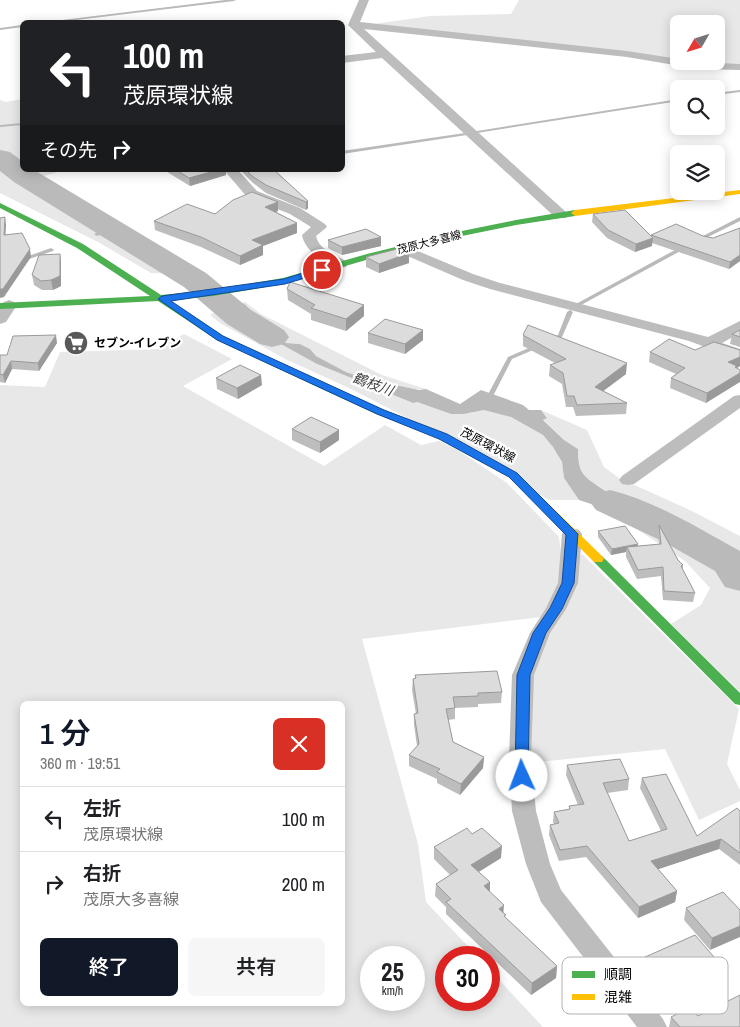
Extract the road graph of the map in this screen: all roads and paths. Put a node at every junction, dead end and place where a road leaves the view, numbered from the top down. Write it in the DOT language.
graph roads {
  1 [pos="364,0"];
  2 [pos="353,25"];
  3 [pos="383,54"];
  4 [pos="345,60"];
  5 [pos="740,66"];
  6 [pos="234,172"];
  7 [pos="740,192"];
  8 [pos="0,205"];
  9 [pos="560,216"];
  10 [pos="401,248"];
  11 [pos="341,264"];
  12 [pos="162,299"];
  13 [pos="4,305"];
  14 [pos="0,319"];
  15 [pos="740,326"];
  16 [pos="708,343"];
  17 [pos="740,355"];
  18 [pos="740,400"];
  19 [pos="628,480"];
  20 [pos="572,534"];
  21 [pos="740,702"];
  22 [pos="598,957"];
  23 [pos="643,1014"];
  24 [pos="653,1027"];
  1 -- 2 [label="street"];
  2 -- 3 [label="street"];
  2 -- 5 [label="street"];
  3 -- 4 [label="street"];
  3 -- 9 [label="street"];
  6 -- 11 [label="street"];
  7 -- 9 [label="main road, 茂原大多喜線"];
  8 -- 12 [label="main road, 茂原環状線"];
  9 -- 10 [label="main road, 茂原大多喜線"];
  10 -- 11 [label="main road, 茂原大多喜線"];
  10 -- 16 [label="street"];
  11 -- 12 [label="main road, 茂原大多喜線"];
  12 -- 13 [label="main road, 茂原大多喜線"];
  12 -- 20 [label="main road, 茂原環状線"];
  13 -- 14 [label="street"];
  15 -- 16 [label="street"];
  16 -- 17 [label="street"];
  18 -- 19 [label="street"];
  20 -- 21 [label="main road, 茂原環状線"];
  20 -- 22 [label="street"];
  23 -- 24 [label="street"];
}
